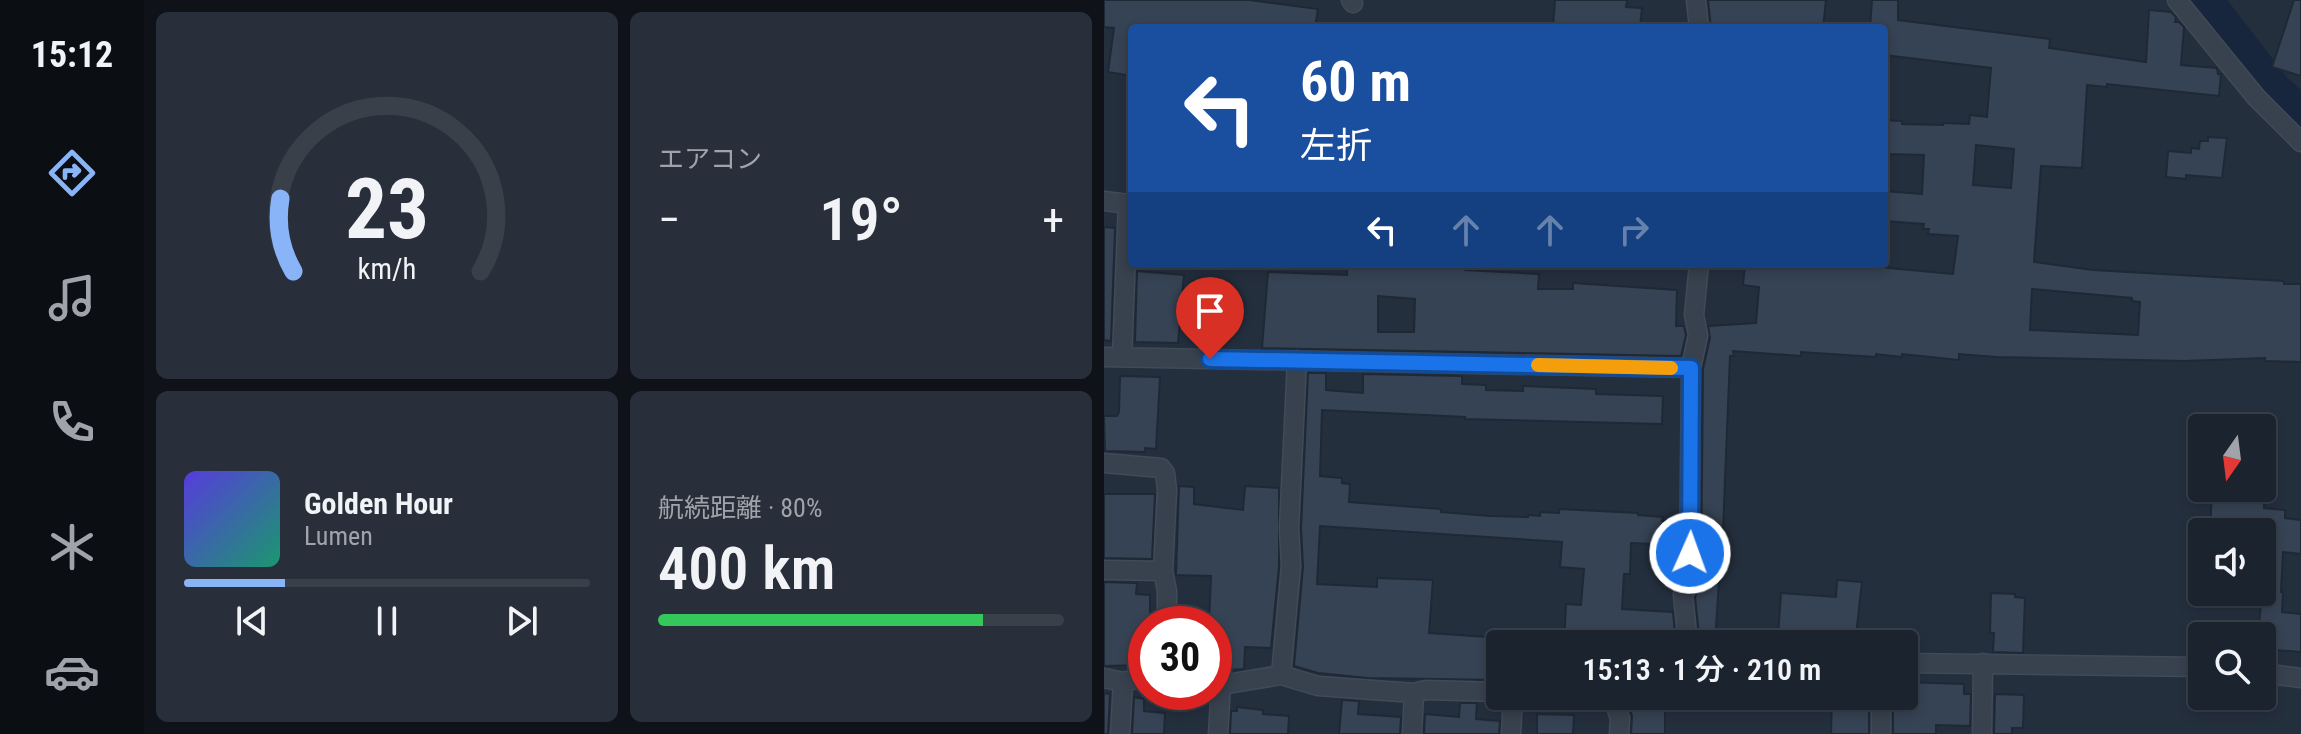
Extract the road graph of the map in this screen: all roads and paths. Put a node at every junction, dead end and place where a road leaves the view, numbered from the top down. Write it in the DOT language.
graph roads {
  1 [pos="1696,0"];
  2 [pos="2177,0"];
  3 [pos="1699,24"];
  4 [pos="2301,142"];
  5 [pos="1104,201"];
  6 [pos="1699,268"];
  7 [pos="1113,357"];
  8 [pos="1297,360"];
  9 [pos="1691,368"];
  10 [pos="1104,463"];
  11 [pos="1104,570"];
  12 [pos="1163,571"];
  13 [pos="1167,606"];
  14 [pos="1687,630"];
  15 [pos="1918,663"];
  16 [pos="1983,663"];
  17 [pos="2188,667"];
  18 [pos="1281,675"];
  19 [pos="2276,675"];
  20 [pos="1104,678"];
  21 [pos="2301,678"];
  22 [pos="1128,681"];
  23 [pos="1123,682"];
  24 [pos="1232,682"];
  25 [pos="1486,692"];
  26 [pos="1414,693"];
  27 [pos="1218,710"];
  28 [pos="1512,710"];
  29 [pos="1618,710"];
  30 [pos="1881,710"];
  31 [pos="1120,734"];
  32 [pos="1218,734"];
  33 [pos="1412,734"];
  34 [pos="1511,734"];
  35 [pos="1619,734"];
  36 [pos="1881,734"];
  37 [pos="1982,734"];
  1 -- 3 [label="street"];
  2 -- 4 [label="street"];
  5 -- 7 [label="street"];
  6 -- 9 [label="street"];
  7 -- 8 [label="street"];
  8 -- 9 [label="street"];
  8 -- 18 [label="street"];
  9 -- 14 [label="street"];
  10 -- 12 [label="street"];
  11 -- 12 [label="street"];
  12 -- 13 [label="street"];
  15 -- 16 [label="street"];
  16 -- 17 [label="street"];
  16 -- 37 [label="street"];
  18 -- 24 [label="street"];
  18 -- 26 [label="street"];
  19 -- 21 [label="street"];
  20 -- 23 [label="street"];
  22 -- 23 [label="street"];
  23 -- 31 [label="street"];
  25 -- 26 [label="street"];
  26 -- 33 [label="street"];
  27 -- 32 [label="street"];
  28 -- 34 [label="street"];
  29 -- 35 [label="street"];
  30 -- 36 [label="street"];
}
